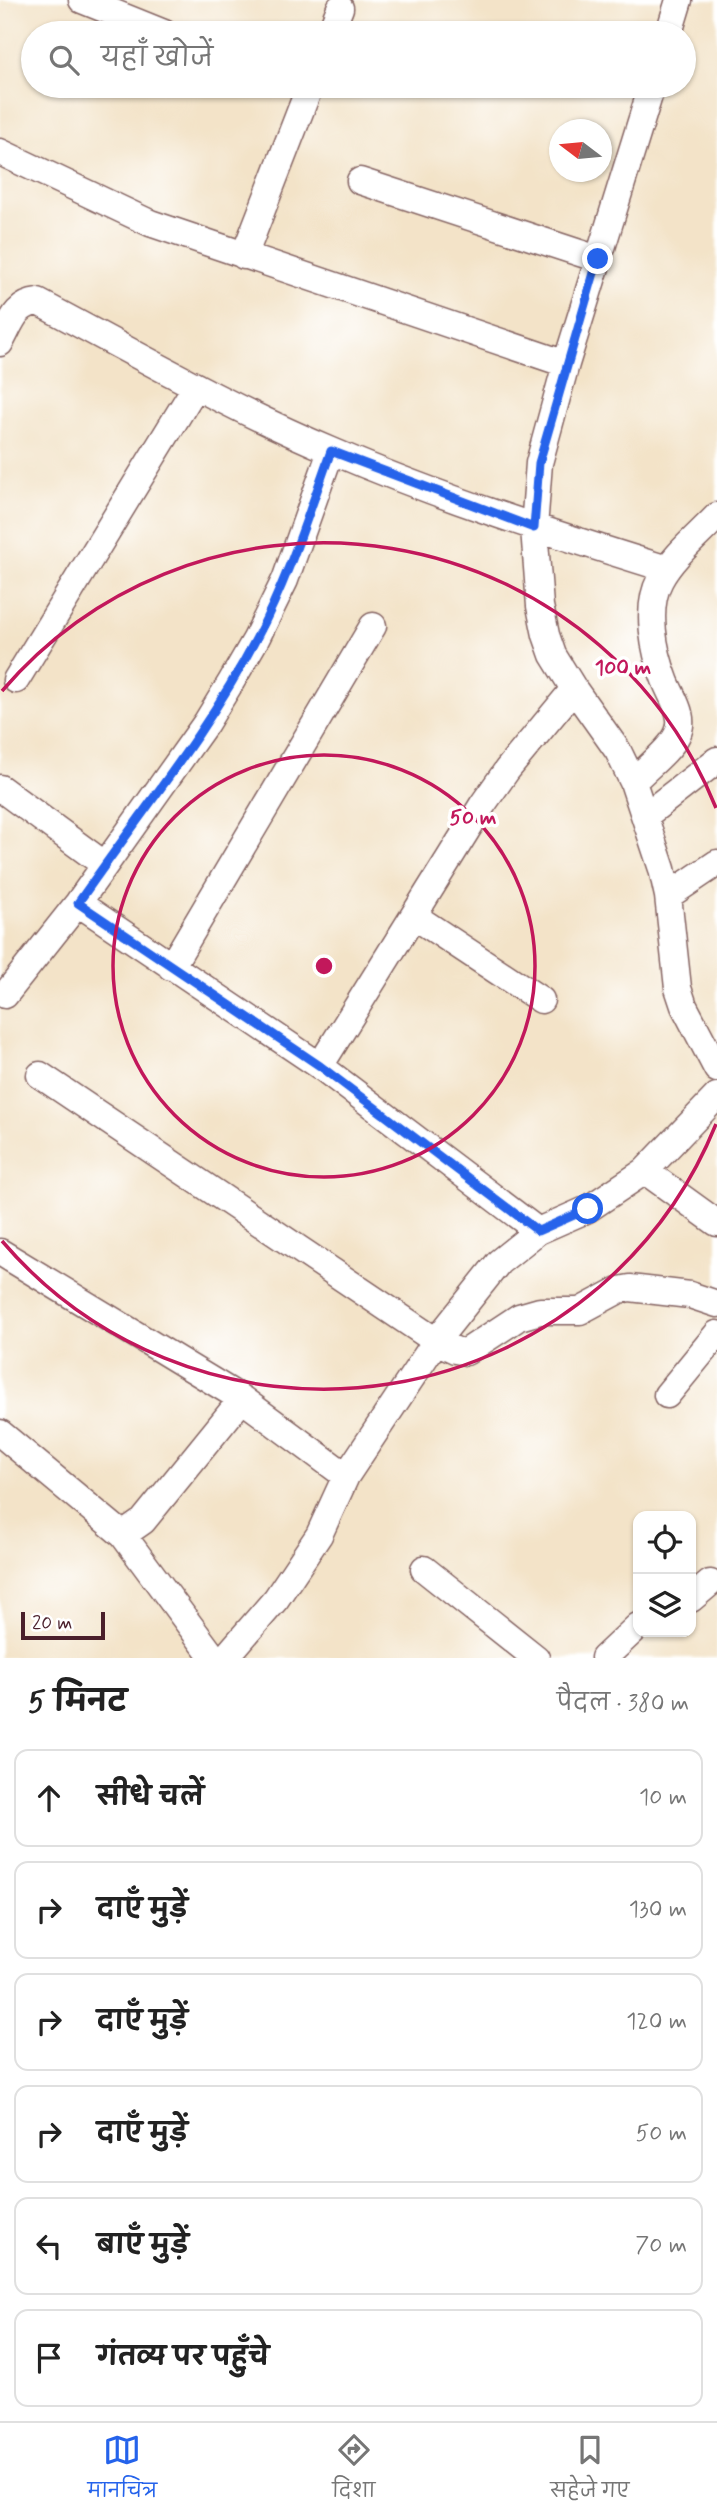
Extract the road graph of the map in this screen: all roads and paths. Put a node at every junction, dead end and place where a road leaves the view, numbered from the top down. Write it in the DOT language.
graph roads {
  1 [pos="82,0"];
  2 [pos="679,0"];
  3 [pos="340,8"];
  4 [pos="134,21"];
  5 [pos="335,21"];
  6 [pos="673,21"];
  7 [pos="300,98"];
  8 [pos="648,98"];
  9 [pos="0,152"];
  10 [pos="360,181"];
  11 [pos="244,256"];
  12 [pos="598,259"];
  13 [pos="0,343"];
  14 [pos="566,364"];
  15 [pos="196,386"];
  16 [pos="331,451"];
  17 [pos="717,516"];
  18 [pos="534,528"];
  19 [pos="667,569"];
  20 [pos="373,626"];
  21 [pos="16,680"];
  22 [pos="562,705"];
  23 [pos="717,760"];
  24 [pos="633,782"];
  25 [pos="0,788"];
  26 [pos="645,816"];
  27 [pos="717,863"];
  28 [pos="104,865"];
  29 [pos="668,896"];
  30 [pos="78,903"];
  31 [pos="414,916"];
  32 [pos="171,967"];
  33 [pos="5,995"];
  34 [pos="541,1000"];
  35 [pos="320,1066"];
  36 [pos="717,1069"];
  37 [pos="40,1075"];
  38 [pos="717,1096"];
  39 [pos="655,1161"];
  40 [pos="717,1223"];
  41 [pos="538,1231"];
  42 [pos="0,1252"];
  43 [pos="717,1304"];
  44 [pos="717,1334"];
  45 [pos="436,1341"];
  46 [pos="667,1395"];
  47 [pos="242,1399"];
  48 [pos="0,1433"];
  49 [pos="346,1476"];
  50 [pos="123,1535"];
  51 [pos="424,1569"];
  52 [pos="633,1631"];
  53 [pos="214,1658"];
  54 [pos="225,1658"];
  55 [pos="536,1658"];
  56 [pos="604,1658"];
  1 -- 4 [label="street"];
  2 -- 6 [label="street"];
  3 -- 5 [label="street"];
  7 -- 11 [label="street"];
  8 -- 12 [label="street"];
  9 -- 11 [label="street"];
  10 -- 12 [label="street"];
  11 -- 14 [label="street"];
  12 -- 14 [label="street"];
  13 -- 15 [label="street"];
  14 -- 18 [label="street"];
  15 -- 16 [label="street"];
  15 -- 21 [label="street"];
  16 -- 18 [label="street"];
  16 -- 28 [label="street"];
  17 -- 19 [label="street"];
  18 -- 19 [label="street"];
  18 -- 22 [label="street"];
  19 -- 24 [label="street"];
  20 -- 32 [label="street"];
  22 -- 24 [label="street"];
  22 -- 31 [label="street"];
  23 -- 26 [label="street"];
  24 -- 26 [label="street"];
  25 -- 28 [label="street"];
  26 -- 29 [label="street"];
  27 -- 29 [label="street"];
  28 -- 30 [label="street"];
  29 -- 36 [label="street"];
  30 -- 32 [label="street"];
  30 -- 33 [label="street"];
  31 -- 34 [label="street"];
  31 -- 35 [label="street"];
  32 -- 35 [label="street"];
  35 -- 41 [label="street"];
  37 -- 45 [label="street"];
  38 -- 39 [label="street"];
  39 -- 40 [label="street"];
  39 -- 41 [label="street"];
  41 -- 45 [label="street"];
  42 -- 47 [label="street"];
  43 -- 45 [label="street"];
  44 -- 46 [label="street"];
  45 -- 49 [label="street"];
  47 -- 49 [label="street"];
  47 -- 50 [label="street"];
  48 -- 50 [label="street"];
  49 -- 54 [label="street"];
  50 -- 53 [label="street"];
  51 -- 55 [label="street"];
  52 -- 56 [label="street"];
}
